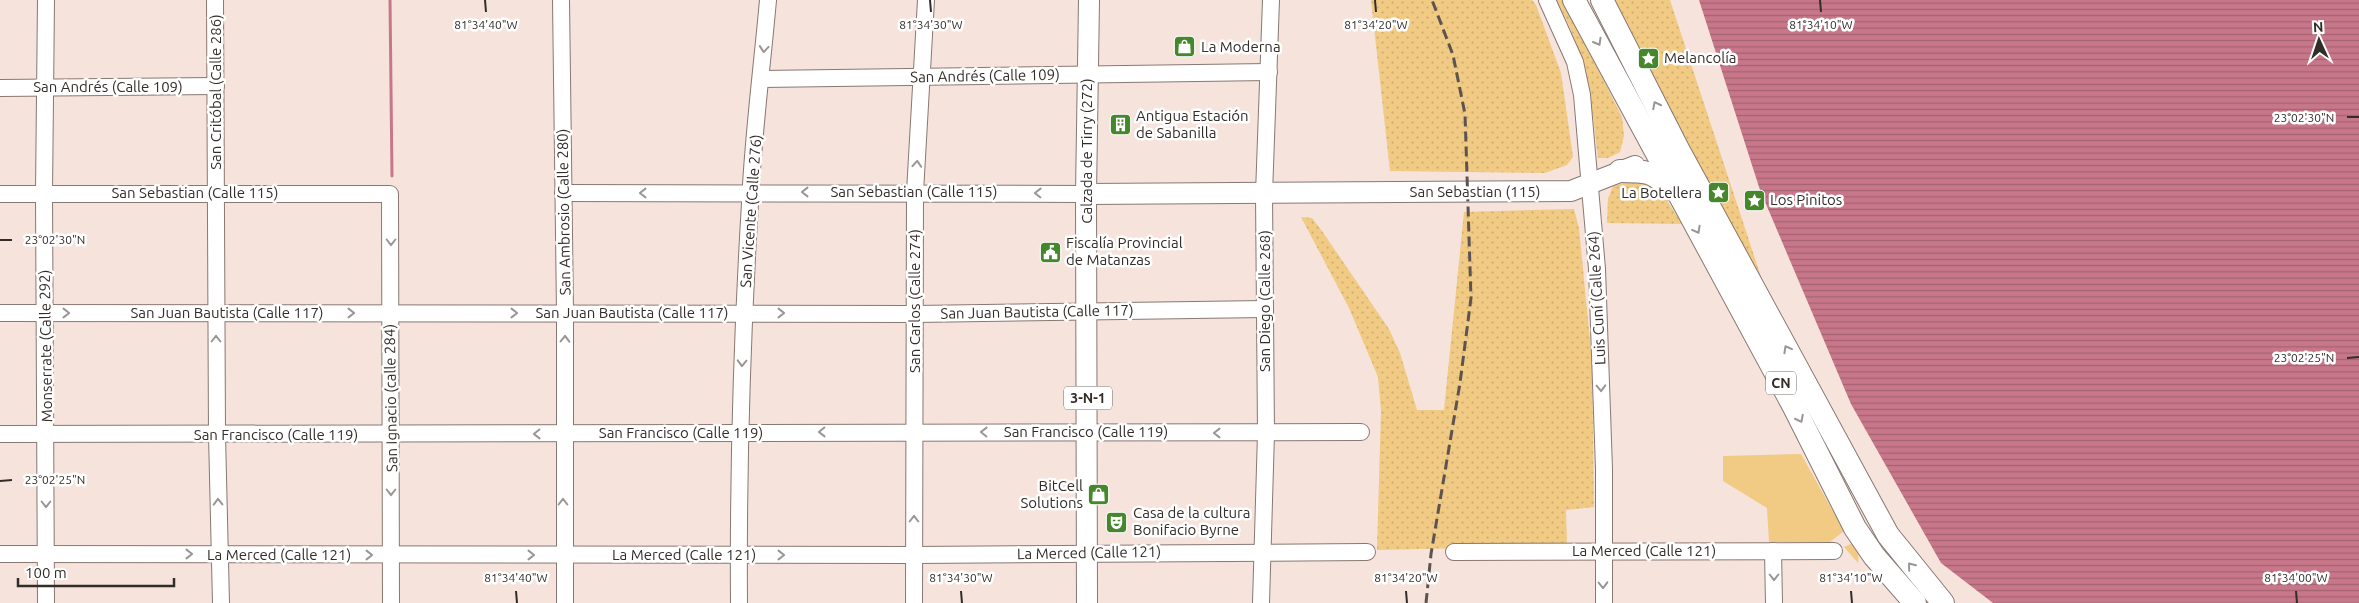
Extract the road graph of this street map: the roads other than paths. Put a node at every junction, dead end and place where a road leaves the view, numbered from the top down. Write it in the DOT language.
graph roads {
  1 [pos="46,0"];
  2 [pos="215,0"];
  3 [pos="561,0"];
  4 [pos="768,0"];
  5 [pos="926,0"];
  6 [pos="1089,0"];
  7 [pos="1271,0"];
  8 [pos="1547,0"];
  9 [pos="1574,0"];
  10 [pos="1602,0"];
  11 [pos="1269,72"];
  12 [pos="1088,74"];
  13 [pos="923,77"];
  14 [pos="761,79"];
  15 [pos="216,86"];
  16 [pos="46,87"];
  17 [pos="0,88"];
  18 [pos="1638,116"];
  19 [pos="1668,153"];
  20 [pos="1620,171"];
  21 [pos="1589,184"];
  22 [pos="751,192"];
  23 [pos="915,192"];
  24 [pos="44,193"];
  25 [pos="216,193"];
  26 [pos="563,193"];
  27 [pos="0,194"];
  28 [pos="390,194"];
  29 [pos="1086,194"];
  30 [pos="1264,194"];
  31 [pos="1678,194"];
  32 [pos="1265,309"];
  33 [pos="1087,310"];
  34 [pos="565,312"];
  35 [pos="0,313"];
  36 [pos="45,313"];
  37 [pos="216,313"];
  38 [pos="390,313"];
  39 [pos="744,313"];
  40 [pos="915,314"];
  41 [pos="914,431"];
  42 [pos="1361,432"];
  43 [pos="739,433"];
  44 [pos="1088,433"];
  45 [pos="1266,433"];
  46 [pos="0,434"];
  47 [pos="564,434"];
  48 [pos="46,435"];
  49 [pos="217,435"];
  50 [pos="392,435"];
  51 [pos="1603,550"];
  52 [pos="1263,551"];
  53 [pos="1774,551"];
  54 [pos="1834,551"];
  55 [pos="1367,552"];
  56 [pos="1454,552"];
  57 [pos="0,554"];
  58 [pos="46,554"];
  59 [pos="220,554"];
  60 [pos="1088,554"];
  61 [pos="391,555"];
  62 [pos="563,555"];
  63 [pos="738,555"];
  64 [pos="914,555"];
  65 [pos="46,603"];
  66 [pos="221,603"];
  67 [pos="391,603"];
  68 [pos="565,603"];
  69 [pos="739,603"];
  70 [pos="914,603"];
  71 [pos="1087,603"];
  72 [pos="1261,603"];
  73 [pos="1604,603"];
  74 [pos="1774,603"];
  75 [pos="1915,603"];
  76 [pos="1942,603"];
  1 -- 16 [label="street, Monserrate (Calle 292)"];
  2 -- 15 [label="street, San Critóbal (Calle 286)"];
  3 -- 26 [label="street, San Ambrosio (Calle 280)"];
  4 -- 14 [label="street, San Vicente (Calle 276), one-way"];
  5 -- 13 [label="street, San Carlos (Calle 274)"];
  6 -- 12 [label="main road, Calzada de Tirry (272) / 3-N-1"];
  7 -- 11 [label="street, San Diego (Calle 268)"];
  8 -- 21 [label="street, Luis Cuní (Calle 264)"];
  9 -- 18 [label="highway, CN, one-way"];
  19 -- 10 [label="highway, CN, one-way"];
  11 -- 12 [label="street, San Andrés (Calle 109)"];
  11 -- 30 [label="street, San Diego (Calle 268)"];
  12 -- 13 [label="street, San Andrés (Calle 109)"];
  12 -- 29 [label="main road, Calzada de Tirry (272) / 3-N-1"];
  13 -- 14 [label="street, San Andrés (Calle 109)"];
  23 -- 13 [label="street, San Carlos (Calle 274), one-way"];
  14 -- 22 [label="street, San Vicente (Calle 276)"];
  15 -- 16 [label="street, San Andrés (Calle 109)"];
  15 -- 25 [label="street, San Critóbal (Calle 286)"];
  16 -- 17 [label="street, San Andrés (Calle 109)"];
  16 -- 24 [label="street, Monserrate (Calle 292)"];
  18 -- 19 [label="highway, CN"];
  18 -- 20 [label="highway"];
  19 -- 20 [label="main road, San Sebastian (115)"];
  19 -- 31 [label="highway, CN"];
  76 -- 19 [label="highway, CN, one-way"];
  20 -- 21 [label="main road, San Sebastian (115)"];
  20 -- 31 [label="highway"];
  21 -- 30 [label="main road, San Sebastian (115)"];
  21 -- 51 [label="street, Luis Cuní (Calle 264), one-way"];
  23 -- 22 [label="street, San Sebastian (Calle 115), one-way"];
  22 -- 26 [label="street, San Sebastian (Calle 115), one-way"];
  22 -- 39 [label="street, San Vicente (Calle 276)"];
  29 -- 23 [label="street, San Sebastian (Calle 115), one-way"];
  23 -- 40 [label="street, San Carlos (Calle 274)"];
  24 -- 25 [label="street, San Sebastian (Calle 115)"];
  24 -- 27 [label="street, San Sebastian (Calle 115)"];
  24 -- 36 [label="street, Monserrate (Calle 292)"];
  25 -- 28 [label="street, San Sebastian (Calle 115)"];
  25 -- 37 [label="street, San Critóbal (Calle 286)"];
  26 -- 34 [label="street, San Ambrosio (Calle 280)"];
  28 -- 38 [label="street, San Ignacio (calle 284), one-way"];
  29 -- 30 [label="main road, San Sebastian (Calle 115)"];
  29 -- 33 [label="main road, Calzada de Tirry (272) / 3-N-1"];
  30 -- 32 [label="street, San Diego (Calle 268)"];
  31 -- 75 [label="highway, CN, one-way"];
  32 -- 33 [label="street, San Juan Bautista (Calle 117)"];
  32 -- 45 [label="street, San Diego (Calle 268)"];
  33 -- 40 [label="street, San Juan Bautista (Calle 117)"];
  33 -- 44 [label="main road, Calzada de Tirry (272) / 3-N-1"];
  38 -- 34 [label="street, San Juan Bautista (Calle 117), one-way"];
  34 -- 39 [label="street, San Juan Bautista (Calle 117)"];
  47 -- 34 [label="street, San Ambrosio (Calle 280), one-way"];
  35 -- 36 [label="street, San Juan Bautista (Calle 117)"];
  36 -- 37 [label="street, San Juan Bautista (Calle 117), one-way"];
  36 -- 48 [label="street, Monserrate (Calle 292)"];
  37 -- 38 [label="street, San Juan Bautista (Calle 117), one-way"];
  49 -- 37 [label="street, San Critóbal (Calle 286), one-way"];
  38 -- 50 [label="street, San Ignacio (calle 284)"];
  39 -- 40 [label="street, San Juan Bautista (Calle 117), one-way"];
  39 -- 43 [label="street, San Vicente (Calle 276), one-way"];
  40 -- 41 [label="street, San Carlos (Calle 274)"];
  41 -- 43 [label="street, San Francisco (Calle 119), one-way"];
  44 -- 41 [label="street, San Francisco (Calle 119), one-way"];
  64 -- 41 [label="street, San Carlos (Calle 274), one-way"];
  42 -- 45 [label="street, San Francisco (Calle 119)"];
  43 -- 47 [label="street, San Francisco (Calle 119)"];
  43 -- 63 [label="street, San Vicente (Calle 276)"];
  45 -- 44 [label="street, San Francisco (Calle 119), one-way"];
  44 -- 60 [label="main road, Calzada de Tirry (272) / 3-N-1"];
  45 -- 52 [label="street, San Diego (Calle 268)"];
  46 -- 48 [label="street, San Francisco (Calle 119)"];
  47 -- 50 [label="street, San Francisco (Calle 119), one-way"];
  62 -- 47 [label="street, San Ambrosio (Calle 280), one-way"];
  48 -- 49 [label="street, San Francisco (Calle 119)"];
  48 -- 58 [label="street, Monserrate (Calle 292), one-way"];
  49 -- 50 [label="street, San Francisco (Calle 119)"];
  59 -- 49 [label="street, San Critóbal (Calle 286), one-way"];
  50 -- 61 [label="street, San Ignacio (calle 284), one-way"];
  51 -- 53 [label="street, La Merced (Calle 121)"];
  51 -- 56 [label="street, La Merced (Calle 121)"];
  51 -- 73 [label="street, Luis Cuní (Calle 264), one-way"];
  52 -- 55 [label="street, La Merced (Calle 121)"];
  52 -- 60 [label="street, La Merced (Calle 121)"];
  52 -- 72 [label="street, San Diego (Calle 268)"];
  53 -- 54 [label="street, La Merced (Calle 121)"];
  53 -- 74 [label="street, one-way"];
  57 -- 58 [label="street, La Merced (Calle 121)"];
  58 -- 59 [label="street, La Merced (Calle 121), one-way"];
  58 -- 65 [label="street, Monserrate (Calle 292)"];
  59 -- 61 [label="street, La Merced (Calle 121), one-way"];
  59 -- 66 [label="street, San Critóbal (Calle 286)"];
  60 -- 64 [label="street, La Merced (Calle 121)"];
  60 -- 71 [label="main road, Calzada de Tirry (272) / 3-N-1"];
  61 -- 62 [label="street, La Merced (Calle 121), one-way"];
  61 -- 67 [label="street, San Ignacio (calle 284)"];
  62 -- 63 [label="street, La Merced (Calle 121)"];
  62 -- 68 [label="street, San Ambrosio (Calle 280)"];
  63 -- 64 [label="street, La Merced (Calle 121), one-way"];
  63 -- 69 [label="street, San Vicente (Calle 276)"];
  64 -- 70 [label="street, San Carlos (Calle 274)"];
}
